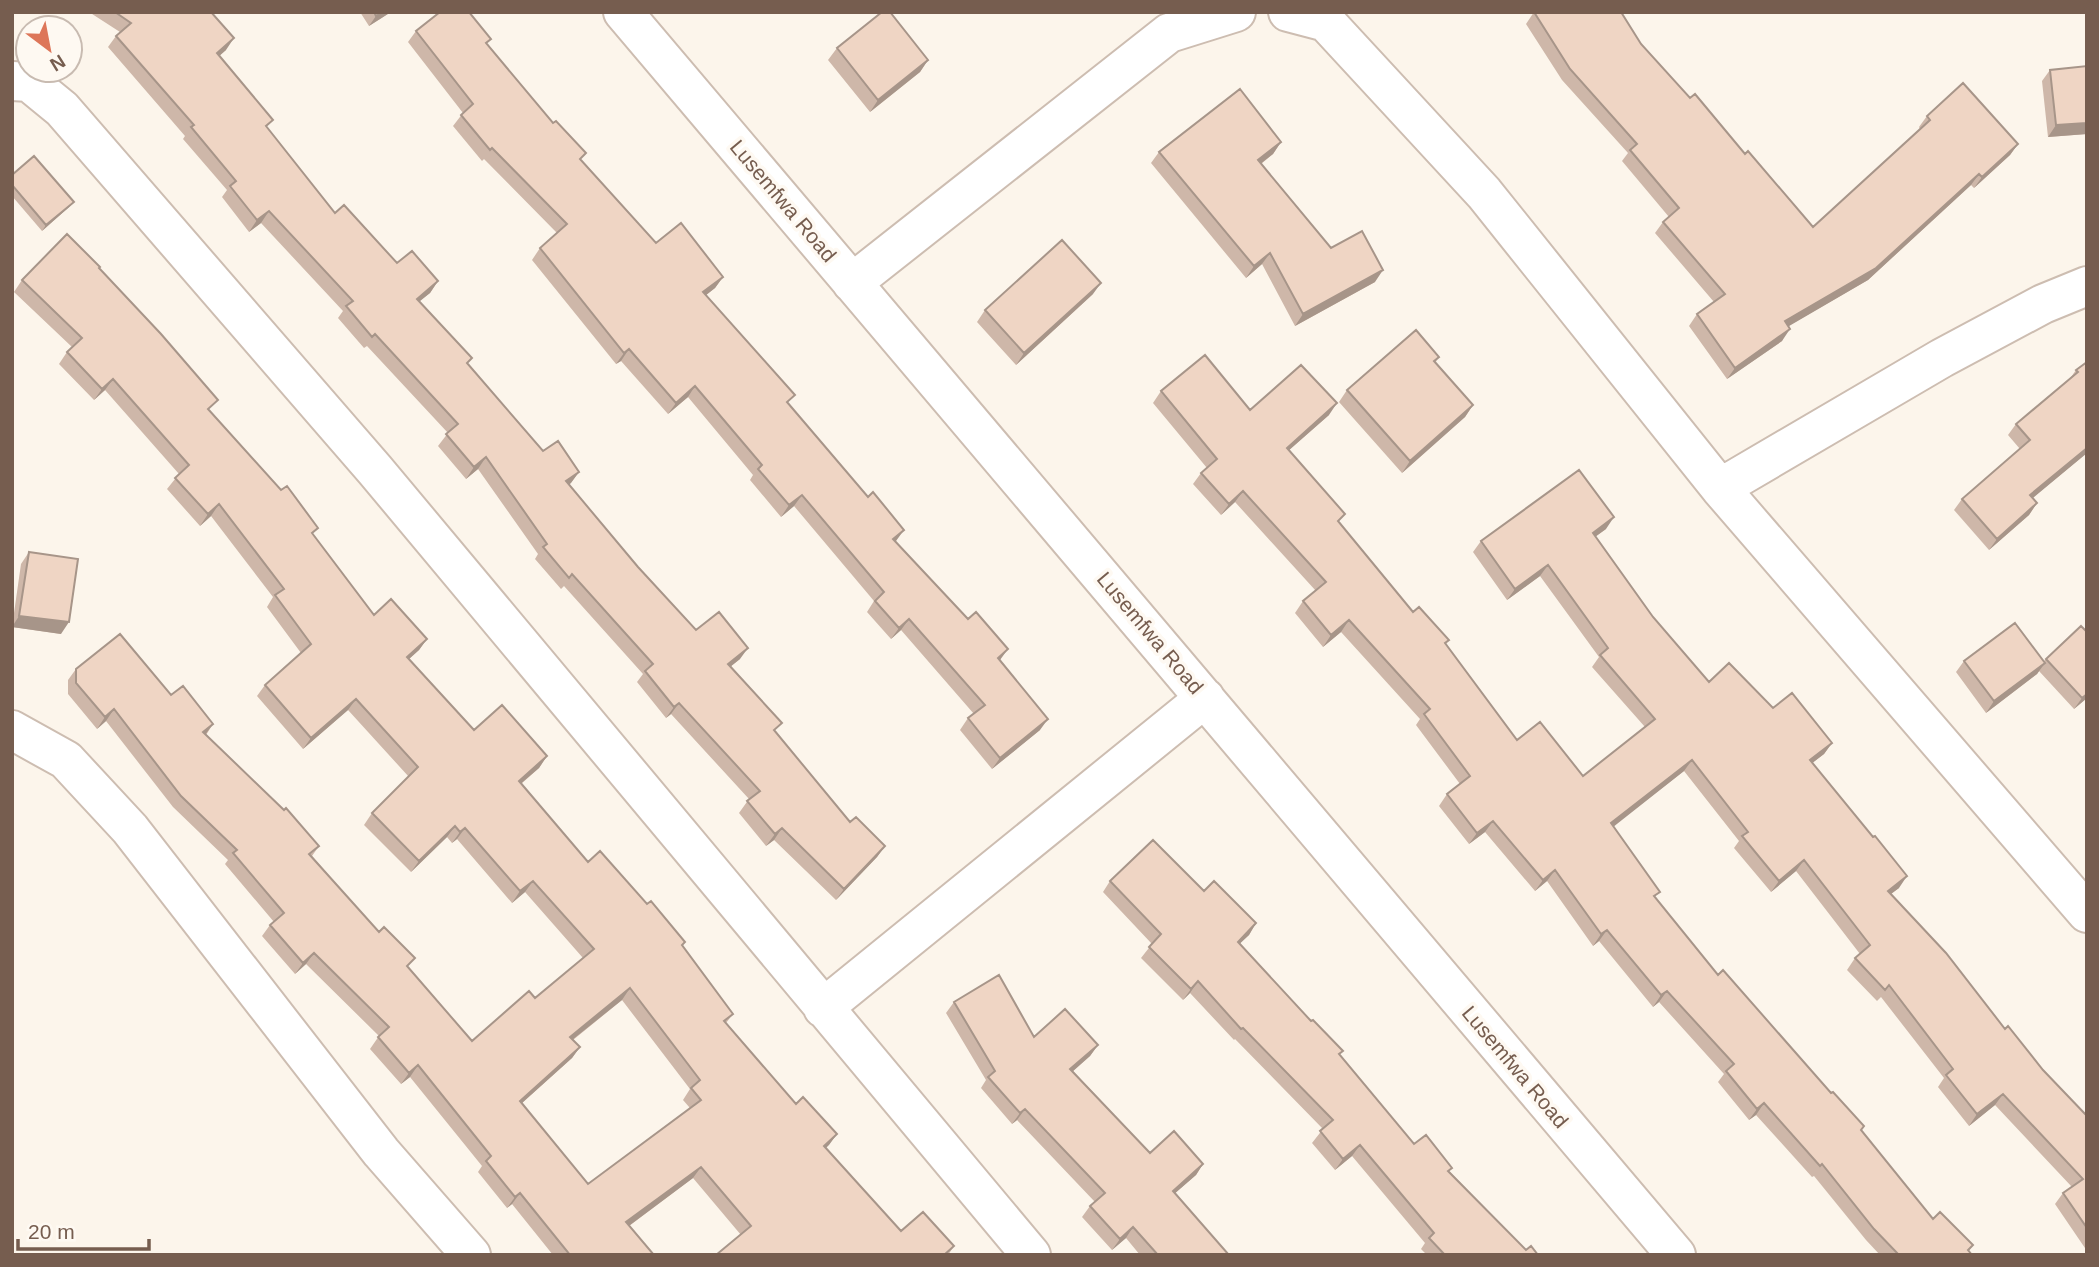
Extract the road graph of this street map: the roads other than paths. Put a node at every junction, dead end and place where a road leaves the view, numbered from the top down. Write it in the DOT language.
graph roads {
  1 [pos="623,12"];
  2 [pos="1236,12"];
  3 [pos="1288,12"];
  4 [pos="12,81"];
  5 [pos="852,283"];
  6 [pos="2087,286"];
  7 [pos="1720,488"];
  8 [pos="1205,698"];
  9 [pos="12,730"];
  10 [pos="2087,913"];
  11 [pos="823,1008"];
  12 [pos="471,1255"];
  13 [pos="1031,1255"];
  14 [pos="1676,1255"];
  1 -- 5 [label="street, Lusemfwa Road"];
  2 -- 5 [label="street"];
  3 -- 7 [label="street"];
  4 -- 11 [label="street"];
  5 -- 8 [label="street, Lusemfwa Road"];
  6 -- 7 [label="street"];
  7 -- 10 [label="street"];
  8 -- 11 [label="street"];
  8 -- 14 [label="street, Lusemfwa Road"];
  9 -- 12 [label="street"];
  11 -- 13 [label="street"];
}
